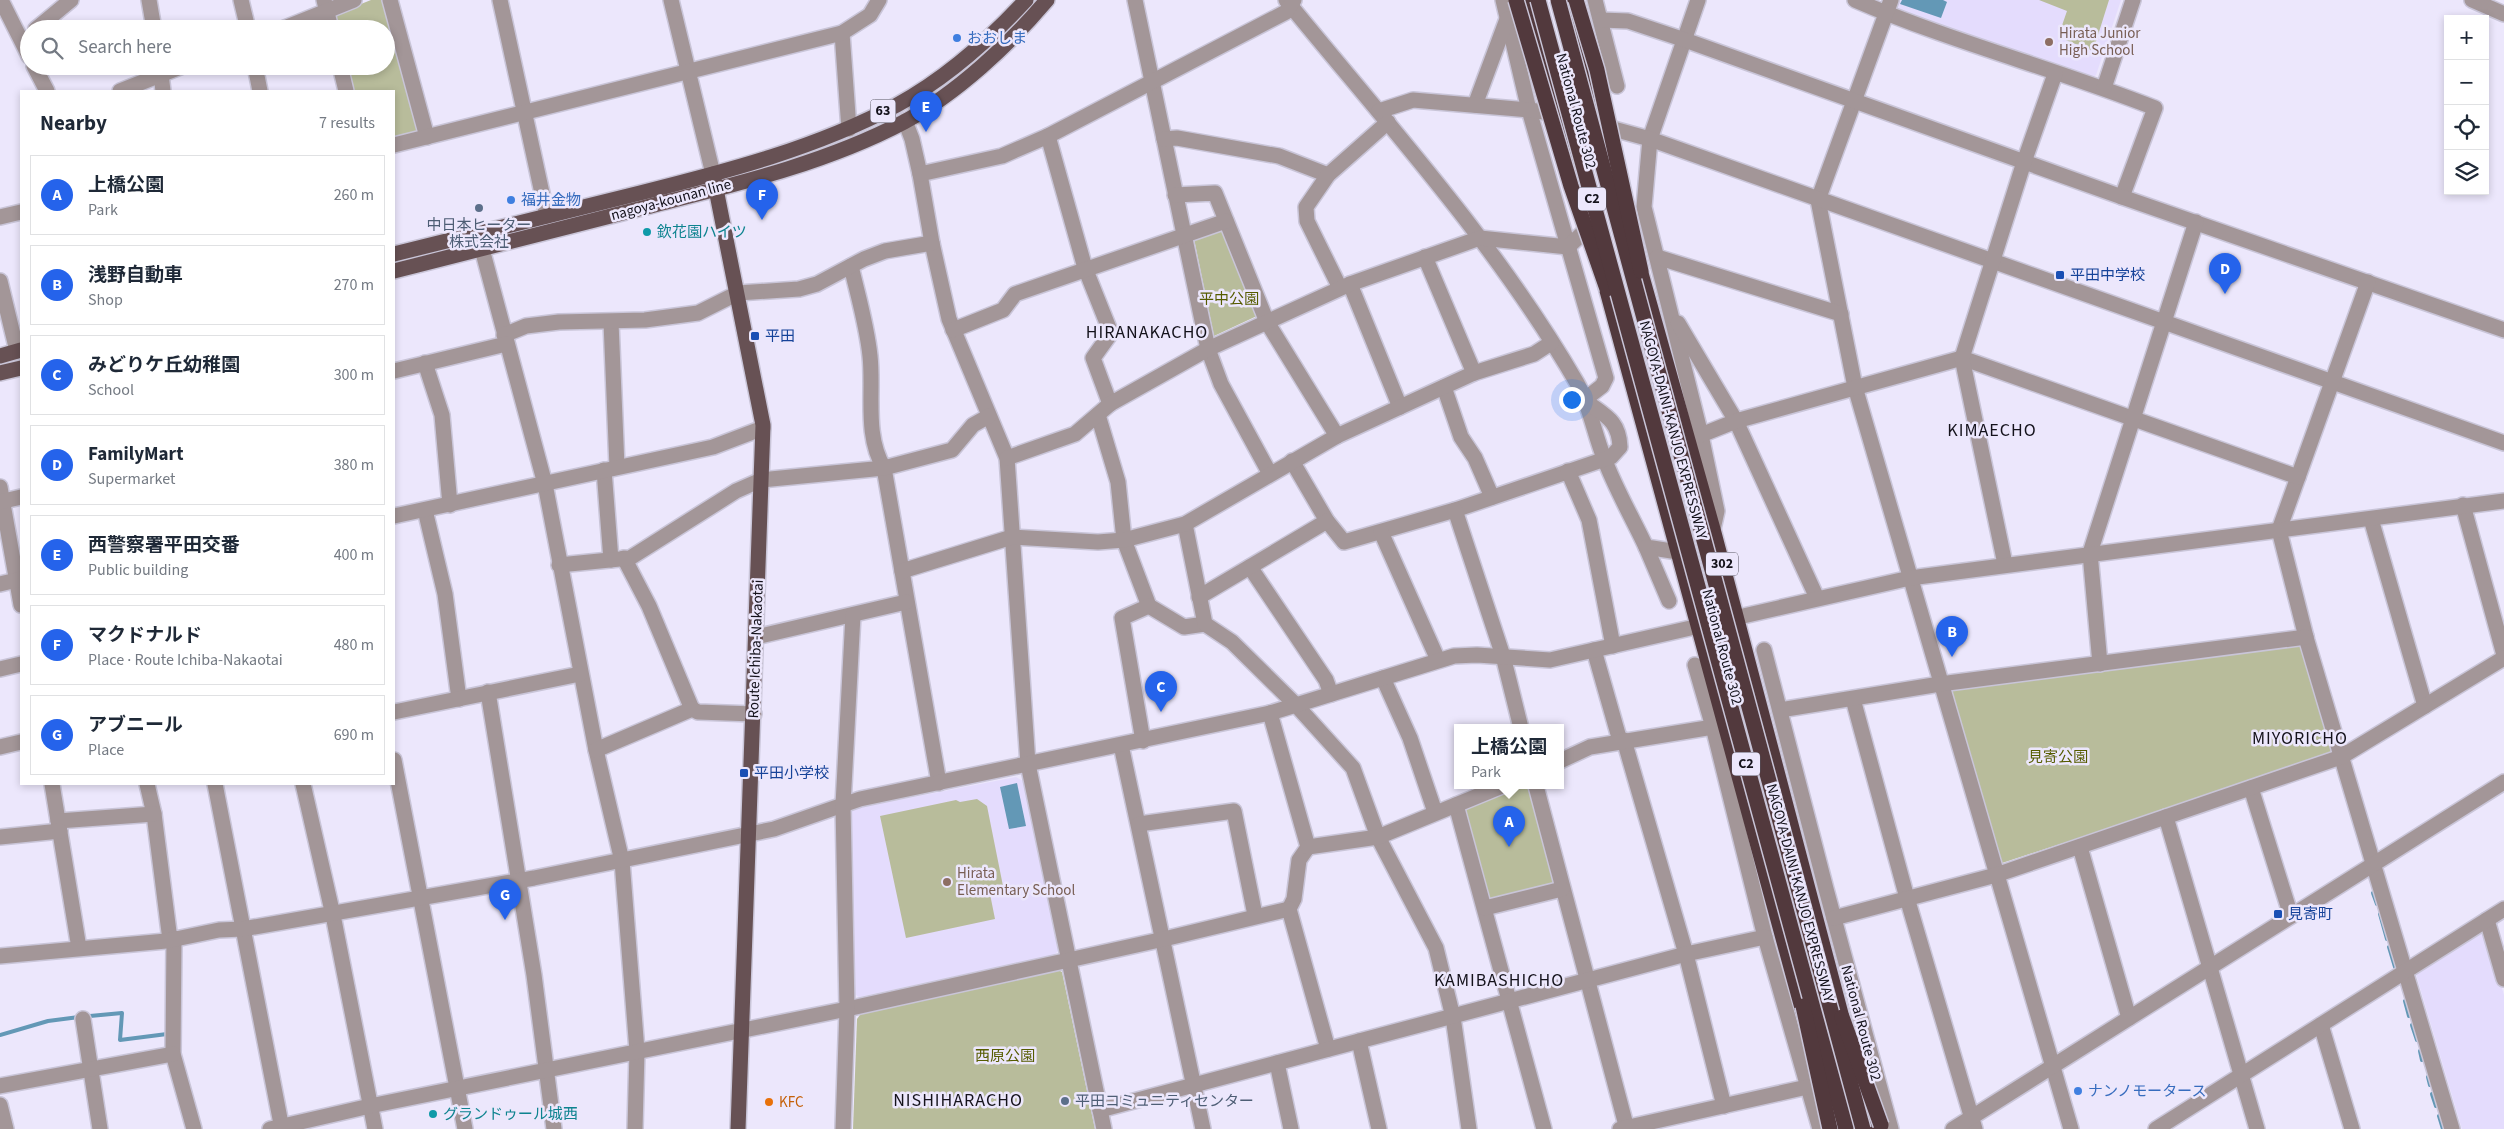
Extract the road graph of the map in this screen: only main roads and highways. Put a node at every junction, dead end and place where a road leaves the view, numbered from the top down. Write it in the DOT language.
graph roads {
  1 [pos="1022,0"];
  2 [pos="1047,0"];
  3 [pos="1516,0"];
  4 [pos="1528,0"];
  5 [pos="1538,0"];
  6 [pos="1558,0"];
  7 [pos="1566,0"];
  8 [pos="1576,0"];
  9 [pos="715,182"];
  10 [pos="395,254"];
  11 [pos="395,271"];
  12 [pos="19,351"];
  13 [pos="0,356"];
  14 [pos="20,368"];
  15 [pos="0,373"];
  16 [pos="1646,399"];
  17 [pos="1678,445"];
  18 [pos="1804,910"];
  19 [pos="1836,1127"];
  20 [pos="738,1129"];
  21 [pos="1863,1129"];
  22 [pos="1872,1129"];
  23 [pos="1882,1129"];
  1 -- 9 [label="main road, nagoya-kounan line / 63"];
  2 -- 9 [label="main road, nagoya-kounan line / 63"];
  3 -- 16 [label="highway, bridge"];
  4 -- 19 [label="highway, National Route 302 / 302"];
  5 -- 16 [label="highway, NAGOYA-DAINI-KANJO EXPRESSWAY / C2, bridge"];
  6 -- 17 [label="highway, NAGOYA-DAINI-KANJO EXPRESSWAY / C2, bridge"];
  7 -- 22 [label="highway, National Route 302 / 302"];
  8 -- 17 [label="highway, bridge"];
  9 -- 10 [label="main road, nagoya-kounan line / 63"];
  9 -- 11 [label="main road, nagoya-kounan line / 63"];
  9 -- 20 [label="main road, Route Ichiba-Nakaotai"];
  12 -- 13 [label="main road"];
  14 -- 15 [label="main road"];
  16 -- 19 [label="highway, NAGOYA-DAINI-KANJO EXPRESSWAY / C2, bridge"];
  17 -- 18 [label="highway, NAGOYA-DAINI-KANJO EXPRESSWAY / C2, bridge"];
  18 -- 21 [label="highway, NAGOYA-DAINI-KANJO EXPRESSWAY / C2, bridge"];
  18 -- 23 [label="highway, bridge"];
}
